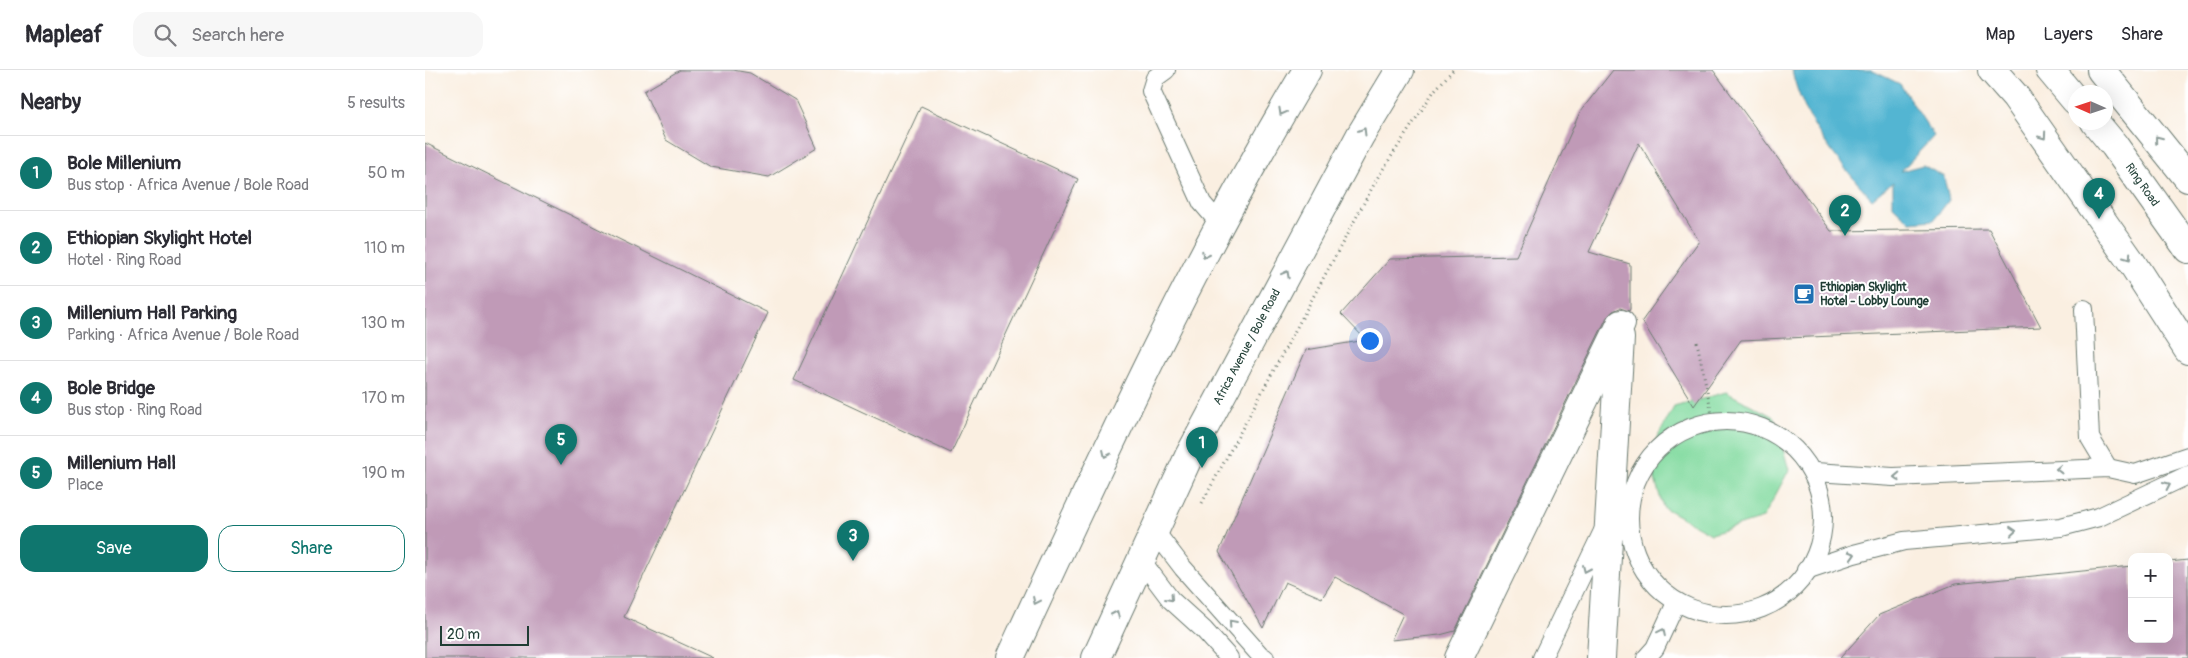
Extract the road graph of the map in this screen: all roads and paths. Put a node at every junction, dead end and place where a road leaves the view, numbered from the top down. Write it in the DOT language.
graph roads {
  1 [pos="1166,70"];
  2 [pos="1307,70"];
  3 [pos="1400,70"];
  4 [pos="1453,70"];
  5 [pos="1992,70"];
  6 [pos="2050,70"];
  7 [pos="2101,70"];
  8 [pos="2068,92"];
  9 [pos="2102,130"];
  10 [pos="2188,178"];
  11 [pos="1220,224"];
  12 [pos="2188,249"];
  13 [pos="2085,310"];
  14 [pos="1621,324"];
  15 [pos="1697,342"];
  16 [pos="2188,350"];
  17 [pos="1713,419"];
  18 [pos="2188,456"];
  19 [pos="2108,468"];
  20 [pos="1815,472"];
  21 [pos="2188,475"];
  22 [pos="1628,498"];
  23 [pos="1201,504"];
  24 [pos="1154,530"];
  25 [pos="1141,560"];
  26 [pos="1806,570"];
  27 [pos="1675,605"];
  28 [pos="1010,658"];
  29 [pos="1096,658"];
  30 [pos="1229,658"];
  31 [pos="1265,658"];
  32 [pos="1459,658"];
  33 [pos="1463,658"];
  34 [pos="1542,658"];
  35 [pos="1601,658"];
  36 [pos="1646,658"];
  1 -- 11 [label="lane"];
  2 -- 11 [label="main road, one-way"];
  24 -- 3 [label="main road, Africa Avenue / Bole Road, one-way"];
  4 -- 23 [label="path"];
  5 -- 16 [label="main road, one-way"];
  6 -- 8 [label="main road"];
  10 -- 7 [label="main road, one-way"];
  9 -- 12 [label="main road, Ring Road"];
  11 -- 28 [label="main road, one-way"];
  13 -- 19 [label="lane"];
  14 -- 32 [label="main road"];
  14 -- 33 [label="main road"];
  14 -- 35 [label="main road"];
  15 -- 17 [label="path"];
  17 -- 20 [label="lane"];
  17 -- 22 [label="lane"];
  18 -- 19 [label="lane"];
  19 -- 20 [label="lane, one-way"];
  20 -- 26 [label="lane"];
  26 -- 21 [label="lane, one-way"];
  22 -- 27 [label="lane"];
  22 -- 34 [label="lane, one-way"];
  24 -- 25 [label="main road, Africa Avenue / Bole Road"];
  31 -- 24 [label="lane, one-way"];
  29 -- 25 [label="main road, Africa Avenue / Bole Road, one-way"];
  25 -- 30 [label="lane, one-way"];
  26 -- 27 [label="lane"];
  36 -- 27 [label="lane, one-way"];
}
